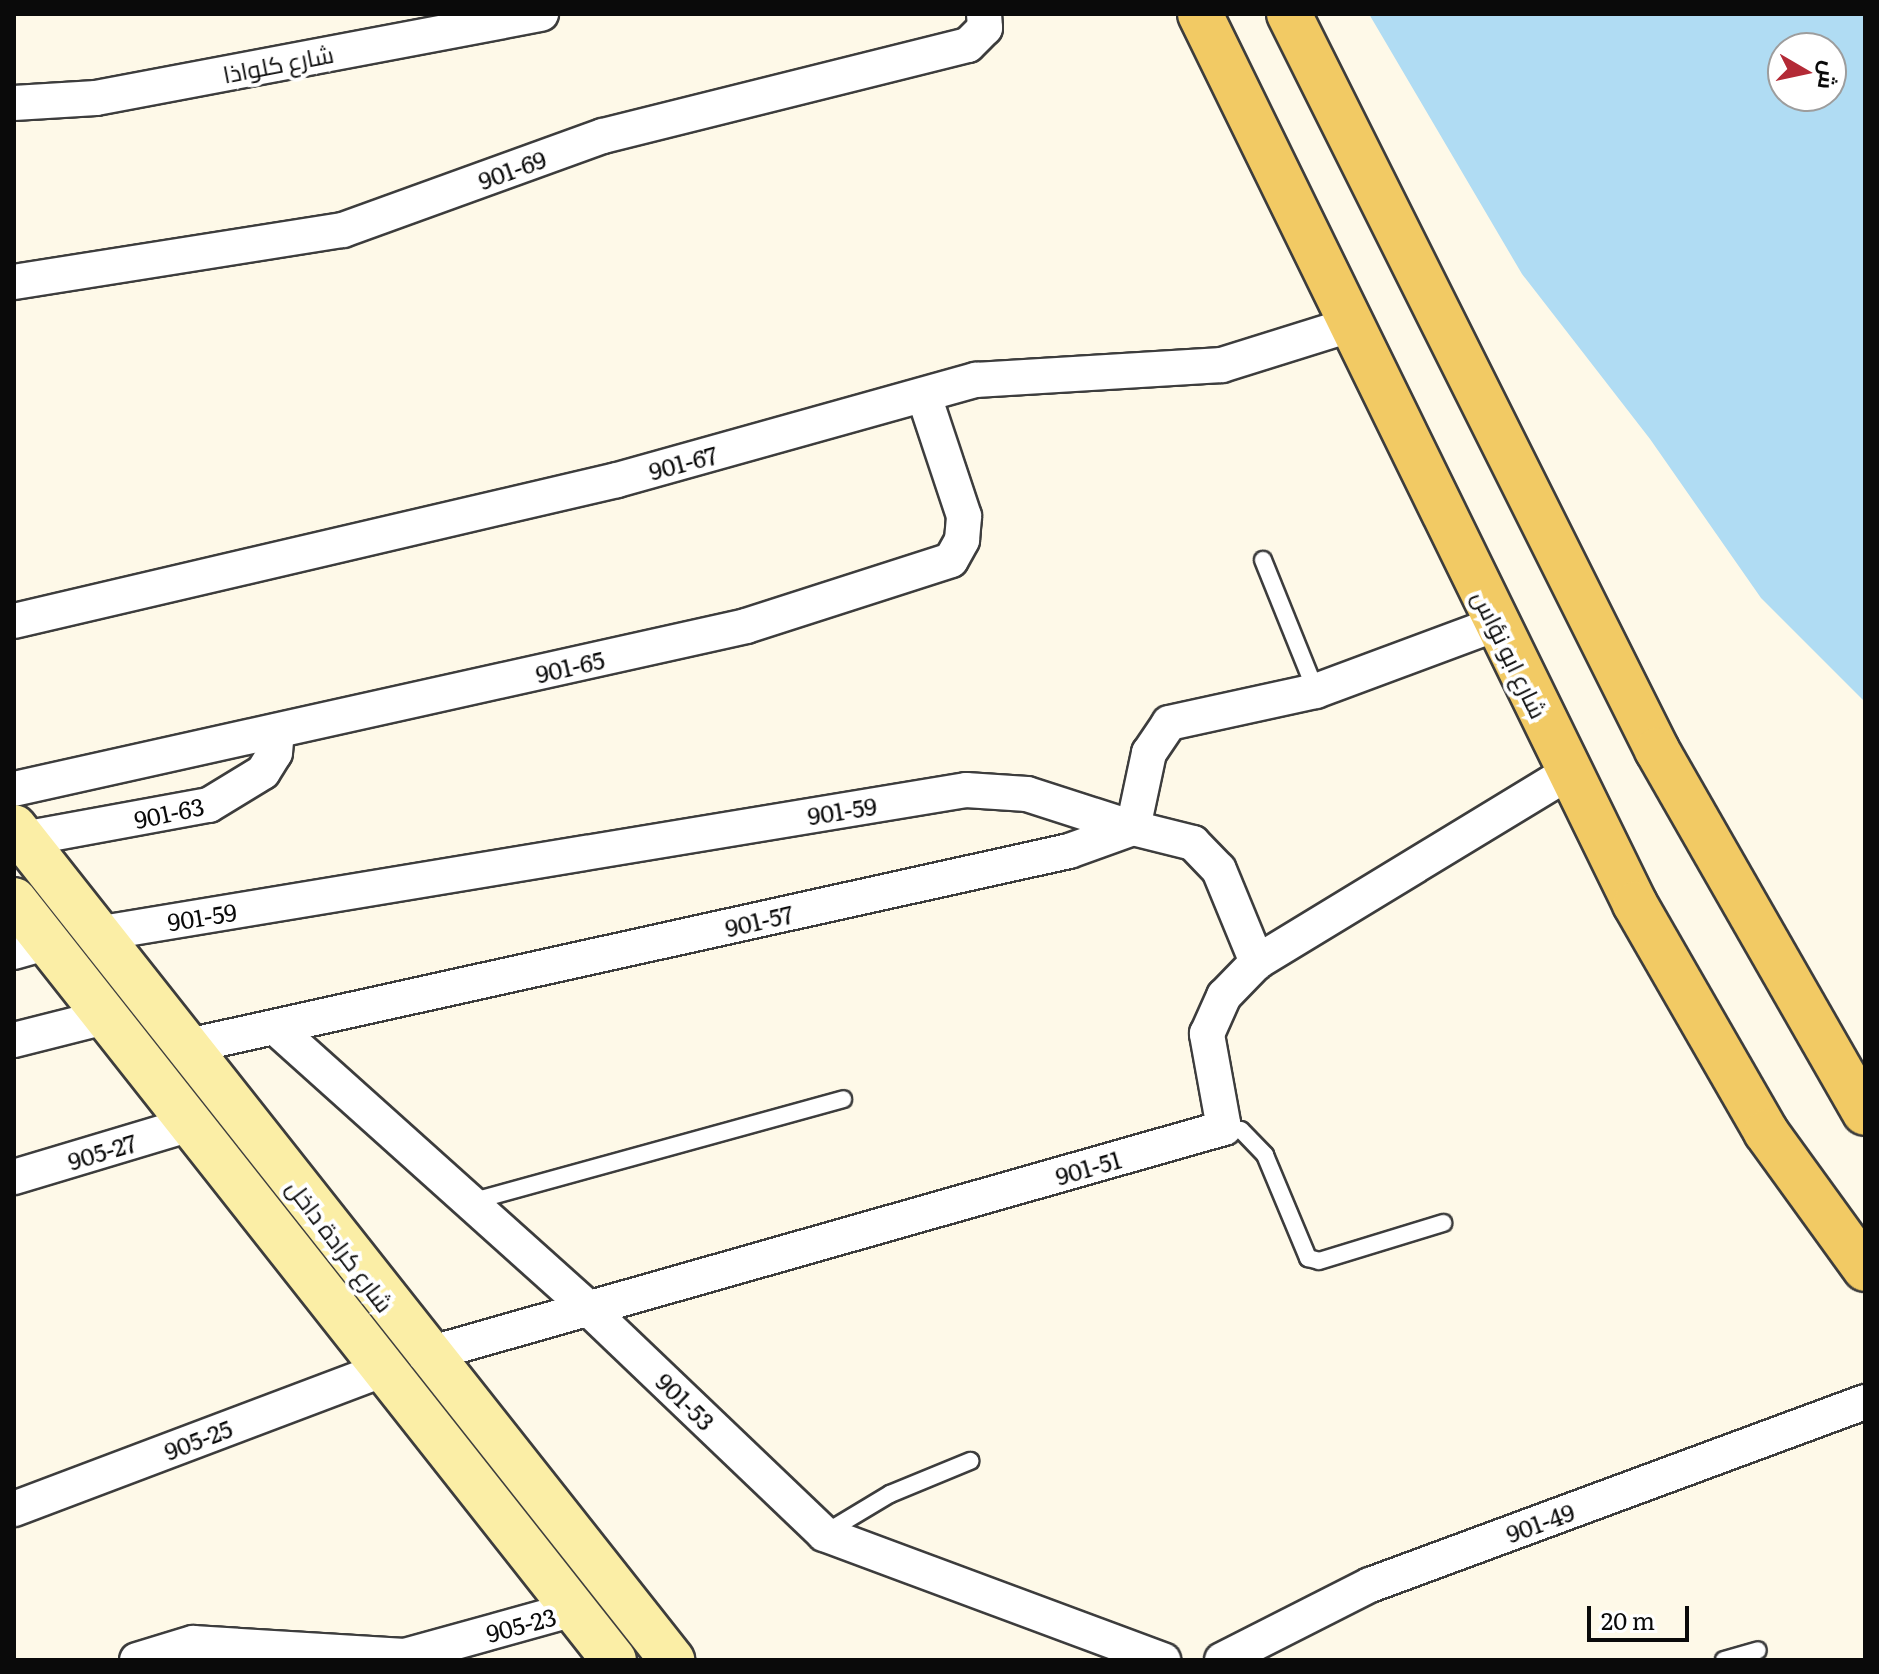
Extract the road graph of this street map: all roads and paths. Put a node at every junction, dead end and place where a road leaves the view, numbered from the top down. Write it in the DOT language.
graph roads {
  1 [pos="541,14"];
  2 [pos="984,14"];
  3 [pos="1200,14"];
  4 [pos="1289,14"];
  5 [pos="14,103"];
  6 [pos="14,282"];
  7 [pos="1353,324"];
  8 [pos="924,396"];
  9 [pos="1263,560"];
  10 [pos="14,621"];
  11 [pos="1496,624"];
  12 [pos="1316,691"];
  13 [pos="277,731"];
  14 [pos="1568,773"];
  15 [pos="14,789"];
  16 [pos="1133,828"];
  17 [pos="18,833"];
  18 [pos="14,900"];
  19 [pos="96,934"];
  20 [pos="30,947"];
  21 [pos="1257,962"];
  22 [pos="105,1017"];
  23 [pos="276,1028"];
  24 [pos="14,1040"];
  25 [pos="188,1046"];
  26 [pos="843,1099"];
  27 [pos="1865,1113"];
  28 [pos="191,1124"];
  29 [pos="1224,1128"];
  30 [pos="14,1177"];
  31 [pos="470,1202"];
  32 [pos="1443,1223"];
  33 [pos="1865,1269"];
  34 [pos="591,1311"];
  35 [pos="425,1355"];
  36 [pos="382,1370"];
  37 [pos="1865,1402"];
  38 [pos="970,1461"];
  39 [pos="14,1509"];
  40 [pos="824,1534"];
  41 [pos="574,1609"];
  42 [pos="1758,1650"];
  43 [pos="137,1660"];
  44 [pos="614,1660"];
  45 [pos="672,1660"];
  46 [pos="1163,1660"];
  47 [pos="1222,1660"];
  48 [pos="1724,1660"];
  1 -- 5 [label="street, شارع كلواذا"];
  2 -- 6 [label="street, 901-69"];
  3 -- 7 [label="main road, شارع ابو نؤاس"];
  4 -- 27 [label="main road"];
  7 -- 8 [label="street, 901-67"];
  7 -- 11 [label="main road, شارع ابو نؤاس"];
  8 -- 10 [label="street, 901-67"];
  8 -- 13 [label="street, 901-65"];
  9 -- 12 [label="lane"];
  11 -- 12 [label="street"];
  11 -- 14 [label="main road, شارع ابو نؤاس"];
  12 -- 16 [label="street"];
  13 -- 15 [label="street, 901-65"];
  13 -- 17 [label="street, 901-63"];
  14 -- 21 [label="street"];
  14 -- 33 [label="main road, شارع ابو نؤاس"];
  16 -- 19 [label="street, 901-59"];
  16 -- 21 [label="street"];
  16 -- 23 [label="street, 901-57"];
  17 -- 19 [label="main road, شارع كرادة داخل"];
  18 -- 20 [label="main road, شارع كرادة داخل"];
  19 -- 25 [label="main road, شارع كرادة داخل"];
  20 -- 22 [label="main road, شارع كرادة داخل"];
  21 -- 29 [label="street"];
  22 -- 24 [label="street"];
  22 -- 28 [label="main road, شارع كرادة داخل"];
  23 -- 25 [label="street, 901-57"];
  23 -- 31 [label="street, 901-53"];
  25 -- 35 [label="main road, شارع كرادة داخل"];
  26 -- 31 [label="lane"];
  28 -- 30 [label="street, 905-27"];
  28 -- 36 [label="main road, شارع كرادة داخل"];
  29 -- 32 [label="lane"];
  29 -- 34 [label="street, 901-51"];
  31 -- 34 [label="street, 901-53"];
  34 -- 35 [label="street, 901-51"];
  34 -- 40 [label="street, 901-53"];
  35 -- 45 [label="main road, شارع كرادة داخل"];
  36 -- 39 [label="street, 905-25"];
  36 -- 41 [label="main road, شارع كرادة داخل"];
  37 -- 47 [label="street, 901-49"];
  38 -- 40 [label="lane"];
  40 -- 46 [label="street, 901-53"];
  41 -- 43 [label="street, 905-23"];
  41 -- 44 [label="main road, شارع كرادة داخل"];
  42 -- 48 [label="lane"];
}
